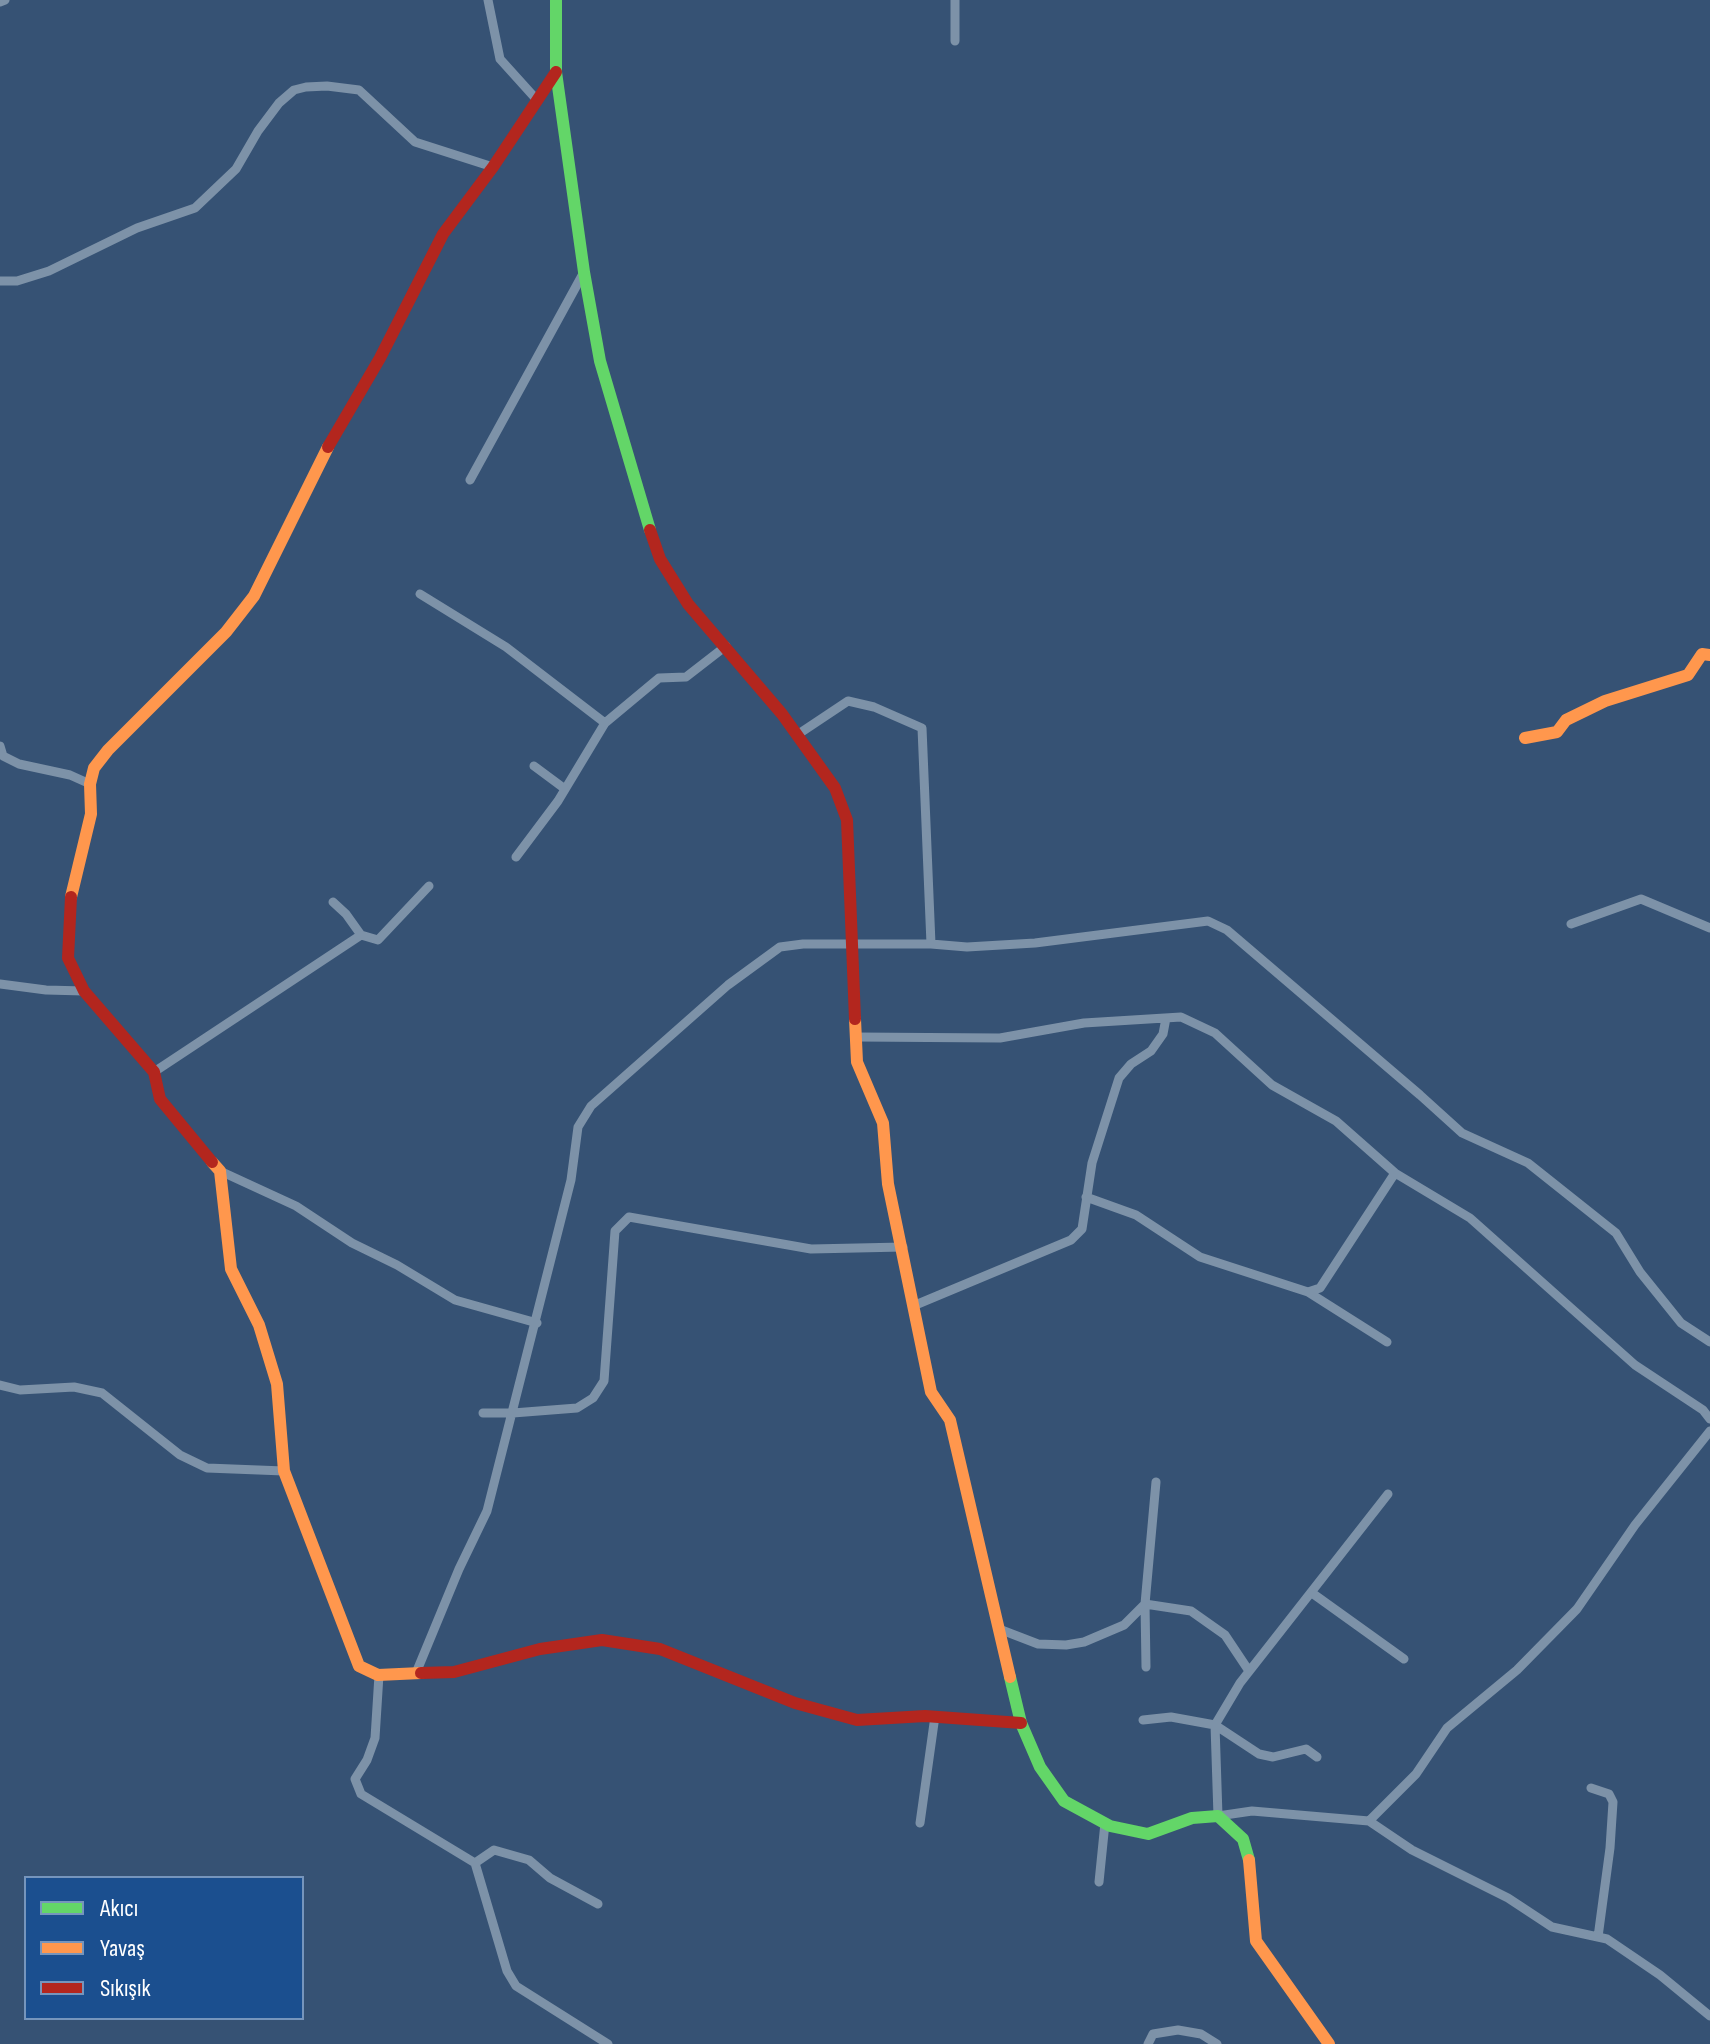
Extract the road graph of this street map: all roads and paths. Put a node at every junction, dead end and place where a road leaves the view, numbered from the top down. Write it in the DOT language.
graph roads {
  1 [pos="488,0"];
  2 [pos="556,0"];
  3 [pos="955,0"];
  4 [pos="955,41"];
  5 [pos="556,72"];
  6 [pos="537,100"];
  7 [pos="493,167"];
  8 [pos="584,272"];
  9 [pos="0,281"];
  10 [pos="470,480"];
  11 [pos="420,594"];
  12 [pos="726,646"];
  13 [pos="1710,655"];
  14 [pos="605,723"];
  15 [pos="797,735"];
  16 [pos="1525,738"];
  17 [pos="0,746"];
  18 [pos="534,766"];
  19 [pos="90,784"];
  20 [pos="565,789"];
  21 [pos="516,857"];
  22 [pos="429,886"];
  23 [pos="333,902"];
  24 [pos="1571,924"];
  25 [pos="1710,928"];
  26 [pos="361,935"];
  27 [pos="931,944"];
  28 [pos="852,945"];
  29 [pos="0,984"];
  30 [pos="84,991"];
  31 [pos="1166,1018"];
  32 [pos="856,1037"];
  33 [pos="154,1072"];
  34 [pos="220,1171"];
  35 [pos="1395,1173"];
  36 [pos="1086,1197"];
  37 [pos="903,1247"];
  38 [pos="1308,1292"];
  39 [pos="913,1306"];
  40 [pos="537,1323"];
  41 [pos="1387,1342"];
  42 [pos="1710,1342"];
  43 [pos="0,1385"];
  44 [pos="483,1413"];
  45 [pos="513,1413"];
  46 [pos="1710,1419"];
  47 [pos="1710,1431"];
  48 [pos="284,1471"];
  49 [pos="1156,1482"];
  50 [pos="1388,1494"];
  51 [pos="1312,1593"];
  52 [pos="1145,1604"];
  53 [pos="999,1629"];
  54 [pos="1404,1659"];
  55 [pos="1146,1667"];
  56 [pos="1249,1671"];
  57 [pos="416,1673"];
  58 [pos="379,1675"];
  59 [pos="935,1716"];
  60 [pos="1143,1720"];
  61 [pos="1021,1723"];
  62 [pos="1215,1725"];
  63 [pos="1317,1757"];
  64 [pos="1591,1788"];
  65 [pos="1218,1816"];
  66 [pos="1369,1821"];
  67 [pos="920,1823"];
  68 [pos="1105,1823"];
  69 [pos="475,1863"];
  70 [pos="1099,1882"];
  71 [pos="598,1904"];
  72 [pos="1598,1937"];
  73 [pos="1710,2016"];
  74 [pos="608,2044"];
  75 [pos="1148,2044"];
  76 [pos="1217,2044"];
  77 [pos="1329,2044"];
  1 -- 6 [label="street"];
  2 -- 5 [label="street"];
  3 -- 4 [label="street"];
  5 -- 6 [label="street"];
  5 -- 8 [label="street"];
  6 -- 7 [label="street"];
  7 -- 9 [label="street"];
  7 -- 19 [label="street"];
  8 -- 10 [label="street"];
  8 -- 12 [label="street"];
  11 -- 14 [label="street"];
  12 -- 14 [label="street"];
  12 -- 15 [label="street"];
  13 -- 16 [label="street"];
  14 -- 20 [label="street"];
  15 -- 27 [label="street"];
  15 -- 28 [label="street"];
  17 -- 19 [label="street"];
  18 -- 20 [label="street"];
  19 -- 30 [label="street"];
  20 -- 21 [label="street"];
  22 -- 26 [label="street"];
  23 -- 26 [label="street"];
  24 -- 25 [label="street"];
  26 -- 33 [label="street"];
  27 -- 28 [label="street"];
  27 -- 42 [label="street"];
  28 -- 32 [label="street"];
  28 -- 40 [label="street"];
  29 -- 30 [label="street"];
  30 -- 33 [label="street"];
  31 -- 32 [label="street"];
  31 -- 35 [label="street"];
  31 -- 36 [label="street"];
  32 -- 37 [label="street"];
  33 -- 34 [label="street"];
  34 -- 40 [label="street"];
  34 -- 48 [label="street"];
  35 -- 38 [label="street"];
  35 -- 46 [label="street"];
  36 -- 38 [label="street"];
  36 -- 39 [label="street"];
  37 -- 39 [label="street"];
  37 -- 45 [label="street"];
  38 -- 41 [label="street"];
  39 -- 53 [label="street"];
  40 -- 45 [label="street"];
  43 -- 48 [label="street"];
  44 -- 45 [label="street"];
  45 -- 57 [label="street"];
  47 -- 66 [label="street"];
  48 -- 58 [label="street"];
  49 -- 52 [label="street"];
  50 -- 51 [label="street"];
  51 -- 54 [label="street"];
  51 -- 56 [label="street"];
  52 -- 53 [label="street"];
  52 -- 55 [label="street"];
  52 -- 56 [label="street"];
  53 -- 61 [label="street"];
  56 -- 62 [label="street"];
  57 -- 58 [label="street"];
  57 -- 59 [label="street"];
  58 -- 69 [label="street"];
  59 -- 61 [label="street"];
  59 -- 67 [label="street"];
  60 -- 62 [label="street"];
  61 -- 68 [label="street"];
  62 -- 63 [label="street"];
  62 -- 65 [label="street"];
  64 -- 72 [label="street"];
  65 -- 66 [label="street"];
  65 -- 68 [label="street"];
  65 -- 77 [label="street"];
  66 -- 72 [label="street"];
  68 -- 70 [label="street"];
  69 -- 71 [label="street"];
  69 -- 74 [label="street"];
  72 -- 73 [label="street"];
  75 -- 76 [label="street"];
}
